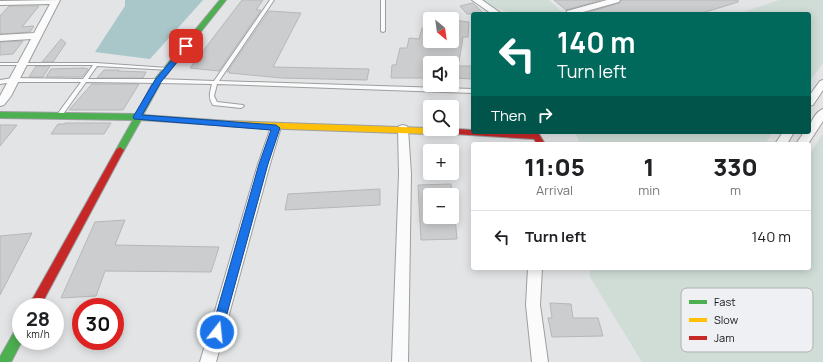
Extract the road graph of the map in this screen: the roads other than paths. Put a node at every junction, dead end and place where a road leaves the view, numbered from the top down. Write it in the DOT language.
graph roads {
  1 [pos="55,0"];
  2 [pos="223,0"];
  3 [pos="272,0"];
  4 [pos="383,0"];
  5 [pos="476,0"];
  6 [pos="616,0"];
  7 [pos="0,3"];
  8 [pos="495,12"];
  9 [pos="574,12"];
  10 [pos="383,31"];
  11 [pos="36,36"];
  12 [pos="0,38"];
  13 [pos="0,64"];
  14 [pos="21,64"];
  15 [pos="96,64"];
  16 [pos="168,69"];
  17 [pos="13,80"];
  18 [pos="85,81"];
  19 [pos="158,81"];
  20 [pos="0,82"];
  21 [pos="215,83"];
  22 [pos="823,83"];
  23 [pos="471,91"];
  24 [pos="811,100"];
  25 [pos="0,103"];
  26 [pos="241,106"];
  27 [pos="823,112"];
  28 [pos="0,115"];
  29 [pos="59,116"];
  30 [pos="137,117"];
  31 [pos="276,128"];
  32 [pos="403,129"];
  33 [pos="811,130"];
  34 [pos="471,133"];
  35 [pos="487,134"];
  36 [pos="537,137"];
  37 [pos="535,270"];
  38 [pos="39,298"];
  39 [pos="12,347"];
  40 [pos="4,362"];
  41 [pos="208,362"];
  42 [pos="400,362"];
  43 [pos="540,362"];
  1 -- 7 [label="street"];
  1 -- 11 [label="street"];
  2 -- 16 [label="street"];
  3 -- 21 [label="lane"];
  4 -- 10 [label="lane"];
  5 -- 8 [label="street"];
  6 -- 9 [label="street"];
  11 -- 12 [label="street"];
  11 -- 14 [label="street"];
  13 -- 14 [label="lane"];
  14 -- 15 [label="lane"];
  14 -- 17 [label="street"];
  15 -- 16 [label="lane"];
  15 -- 18 [label="lane"];
  16 -- 19 [label="street"];
  17 -- 18 [label="lane"];
  17 -- 20 [label="lane"];
  17 -- 25 [label="street"];
  18 -- 19 [label="lane"];
  18 -- 29 [label="lane"];
  19 -- 21 [label="lane"];
  19 -- 30 [label="street"];
  21 -- 23 [label="lane"];
  21 -- 26 [label="lane"];
  22 -- 24 [label="street"];
  27 -- 33 [label="street"];
  28 -- 29 [label="street"];
  29 -- 30 [label="street"];
  30 -- 31 [label="street"];
  30 -- 38 [label="street"];
  31 -- 32 [label="street"];
  31 -- 41 [label="street"];
  32 -- 34 [label="street"];
  32 -- 42 [label="street"];
  35 -- 36 [label="street"];
  37 -- 43 [label="street"];
  39 -- 40 [label="street"];
}
